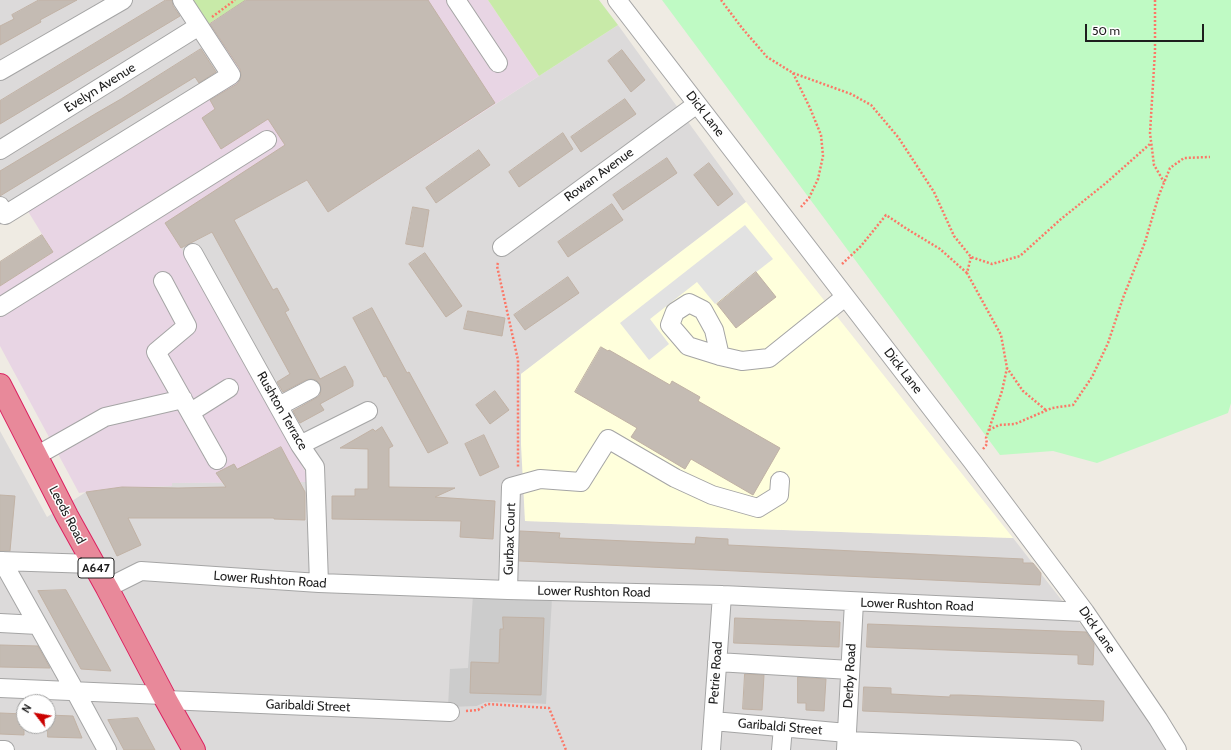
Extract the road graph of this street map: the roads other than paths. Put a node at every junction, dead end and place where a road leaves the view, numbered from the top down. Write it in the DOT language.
graph roads {
  1 [pos="123,0"];
  2 [pos="182,0"];
  3 [pos="456,0"];
  4 [pos="617,0"];
  5 [pos="199,26"];
  6 [pos="498,63"];
  7 [pos="0,71"];
  8 [pos="697,104"];
  9 [pos="267,140"];
  10 [pos="0,150"];
  11 [pos="0,206"];
  12 [pos="502,247"];
  13 [pos="193,253"];
  14 [pos="163,281"];
  15 [pos="846,296"];
  16 [pos="0,307"];
  17 [pos="720,356"];
  18 [pos="0,384"];
  19 [pos="229,388"];
  20 [pos="311,389"];
  21 [pos="187,406"];
  22 [pos="279,406"];
  23 [pos="368,411"];
  24 [pos="300,445"];
  25 [pos="36,456"];
  26 [pos="217,460"];
  27 [pos="780,481"];
  28 [pos="1,561"];
  29 [pos="93,564"];
  30 [pos="319,583"];
  31 [pos="107,588"];
  32 [pos="508,590"];
  33 [pos="722,595"];
  34 [pos="854,602"];
  35 [pos="1085,612"];
  36 [pos="0,624"];
  37 [pos="38,625"];
  38 [pos="717,662"];
  39 [pos="850,670"];
  40 [pos="0,688"];
  41 [pos="75,691"];
  42 [pos="165,697"];
  43 [pos="450,712"];
  44 [pos="713,721"];
  45 [pos="783,727"];
  46 [pos="847,741"];
  47 [pos="1033,749"];
  48 [pos="0,750"];
  49 [pos="5,750"];
  50 [pos="107,750"];
  51 [pos="194,750"];
  52 [pos="711,750"];
  53 [pos="781,750"];
  54 [pos="1072,750"];
  55 [pos="1178,750"];
  1 -- 7 [label="street"];
  2 -- 5 [label="street"];
  3 -- 6 [label="street"];
  4 -- 8 [label="street, Dick Lane"];
  5 -- 10 [label="street, Evelyn Avenue"];
  5 -- 11 [label="street"];
  8 -- 12 [label="street, Rowan Avenue"];
  8 -- 15 [label="street, Dick Lane"];
  9 -- 16 [label="street"];
  13 -- 22 [label="street, Rushton Terrace"];
  14 -- 21 [label="street"];
  15 -- 17 [label="street"];
  15 -- 35 [label="street, Dick Lane"];
  18 -- 25 [label="highway, Leeds Road / A647"];
  19 -- 21 [label="street"];
  20 -- 22 [label="street"];
  21 -- 25 [label="street"];
  21 -- 26 [label="street"];
  22 -- 24 [label="street, Rushton Terrace"];
  23 -- 24 [label="street"];
  24 -- 30 [label="street, Rushton Terrace"];
  25 -- 29 [label="highway, Leeds Road / A647"];
  27 -- 32 [label="street, Gurbax Court"];
  28 -- 29 [label="street"];
  28 -- 37 [label="street"];
  29 -- 31 [label="highway, Leeds Road / A647"];
  30 -- 31 [label="street, Lower Rushton Road"];
  30 -- 32 [label="street, Lower Rushton Road"];
  31 -- 42 [label="highway, Leeds Road / A647"];
  32 -- 33 [label="street, Lower Rushton Road"];
  33 -- 34 [label="street, Lower Rushton Road"];
  33 -- 38 [label="street, Petrie Road"];
  34 -- 35 [label="street, Lower Rushton Road"];
  34 -- 39 [label="street, Derby Road"];
  35 -- 55 [label="street, Dick Lane"];
  36 -- 37 [label="street"];
  37 -- 41 [label="street"];
  38 -- 39 [label="street"];
  38 -- 44 [label="street, Petrie Road"];
  39 -- 46 [label="street, Derby Road"];
  40 -- 41 [label="street, Garibaldi Street"];
  41 -- 42 [label="street, Garibaldi Street"];
  41 -- 50 [label="street"];
  42 -- 43 [label="street, Garibaldi Street"];
  42 -- 51 [label="highway, Leeds Road / A647"];
  44 -- 45 [label="street, Garibaldi Street"];
  44 -- 52 [label="street, Petrie Road"];
  45 -- 46 [label="street, Garibaldi Street"];
  45 -- 53 [label="street"];
  46 -- 47 [label="street, Garibaldi Street"];
  47 -- 54 [label="street, Garibaldi Street"];
  48 -- 49 [label="street"];
}
